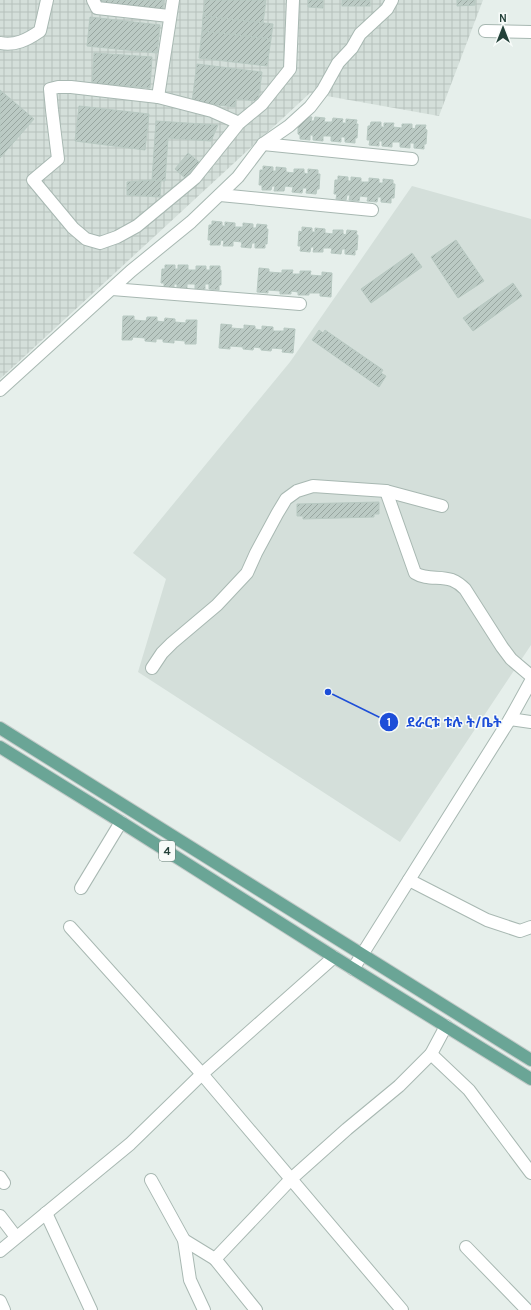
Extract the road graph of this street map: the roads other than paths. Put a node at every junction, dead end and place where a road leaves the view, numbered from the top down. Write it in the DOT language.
graph roads {
  1 [pos="47,0"];
  2 [pos="93,0"];
  3 [pos="172,0"];
  4 [pos="293,0"];
  5 [pos="392,0"];
  6 [pos="169,16"];
  7 [pos="486,30"];
  8 [pos="531,32"];
  9 [pos="0,44"];
  10 [pos="158,97"];
  11 [pos="239,123"];
  12 [pos="263,144"];
  13 [pos="412,160"];
  14 [pos="220,195"];
  15 [pos="372,210"];
  16 [pos="112,289"];
  17 [pos="300,304"];
  18 [pos="0,390"];
  19 [pos="386,491"];
  20 [pos="442,506"];
  21 [pos="152,668"];
  22 [pos="531,676"];
  23 [pos="531,681"];
  24 [pos="510,719"];
  25 [pos="531,722"];
  26 [pos="0,728"];
  27 [pos="0,747"];
  28 [pos="121,822"];
  29 [pos="408,880"];
  30 [pos="81,888"];
  31 [pos="70,927"];
  32 [pos="525,929"];
  33 [pos="531,937"];
  34 [pos="361,954"];
  35 [pos="334,957"];
  36 [pos="353,969"];
  37 [pos="446,1026"];
  38 [pos="431,1054"];
  39 [pos="531,1060"];
  40 [pos="202,1074"];
  41 [pos="531,1079"];
  42 [pos="531,1173"];
  43 [pos="291,1179"];
  44 [pos="151,1180"];
  45 [pos="46,1213"];
  46 [pos="0,1216"];
  47 [pos="16,1237"];
  48 [pos="184,1240"];
  49 [pos="466,1247"];
  50 [pos="0,1251"];
  51 [pos="215,1259"];
  52 [pos="0,1301"];
  53 [pos="400,1309"];
  54 [pos="4,1310"];
  55 [pos="91,1310"];
  56 [pos="204,1310"];
  57 [pos="256,1310"];
  58 [pos="527,1310"];
  1 -- 9 [label="street"];
  2 -- 6 [label="street"];
  3 -- 6 [label="street"];
  4 -- 11 [label="street"];
  5 -- 12 [label="street"];
  6 -- 10 [label="street"];
  7 -- 8 [label="street"];
  10 -- 11 [label="street"];
  10 -- 11 [label="street"];
  12 -- 13 [label="street"];
  12 -- 14 [label="street"];
  14 -- 15 [label="street"];
  14 -- 16 [label="street"];
  16 -- 17 [label="street"];
  16 -- 18 [label="street"];
  19 -- 20 [label="street"];
  19 -- 21 [label="street"];
  19 -- 22 [label="street"];
  23 -- 24 [label="street"];
  24 -- 25 [label="street"];
  24 -- 29 [label="street"];
  26 -- 34 [label="main road"];
  27 -- 28 [label="main road, 4"];
  28 -- 30 [label="street"];
  28 -- 35 [label="main road, 4"];
  29 -- 32 [label="street"];
  29 -- 34 [label="street"];
  31 -- 40 [label="street"];
  32 -- 33 [label="street"];
  34 -- 36 [label="street"];
  34 -- 39 [label="main road"];
  35 -- 36 [label="main road, 4"];
  35 -- 40 [label="street"];
  36 -- 37 [label="main road, 4"];
  37 -- 38 [label="street"];
  37 -- 41 [label="main road, 4"];
  38 -- 42 [label="street"];
  38 -- 43 [label="street"];
  40 -- 43 [label="street"];
  40 -- 45 [label="street"];
  43 -- 51 [label="street"];
  43 -- 53 [label="street"];
  44 -- 48 [label="street"];
  45 -- 47 [label="street"];
  45 -- 55 [label="street"];
  46 -- 47 [label="street"];
  47 -- 50 [label="street"];
  48 -- 51 [label="street"];
  48 -- 56 [label="street"];
  49 -- 58 [label="street"];
  51 -- 57 [label="street"];
  52 -- 54 [label="street"];
}
